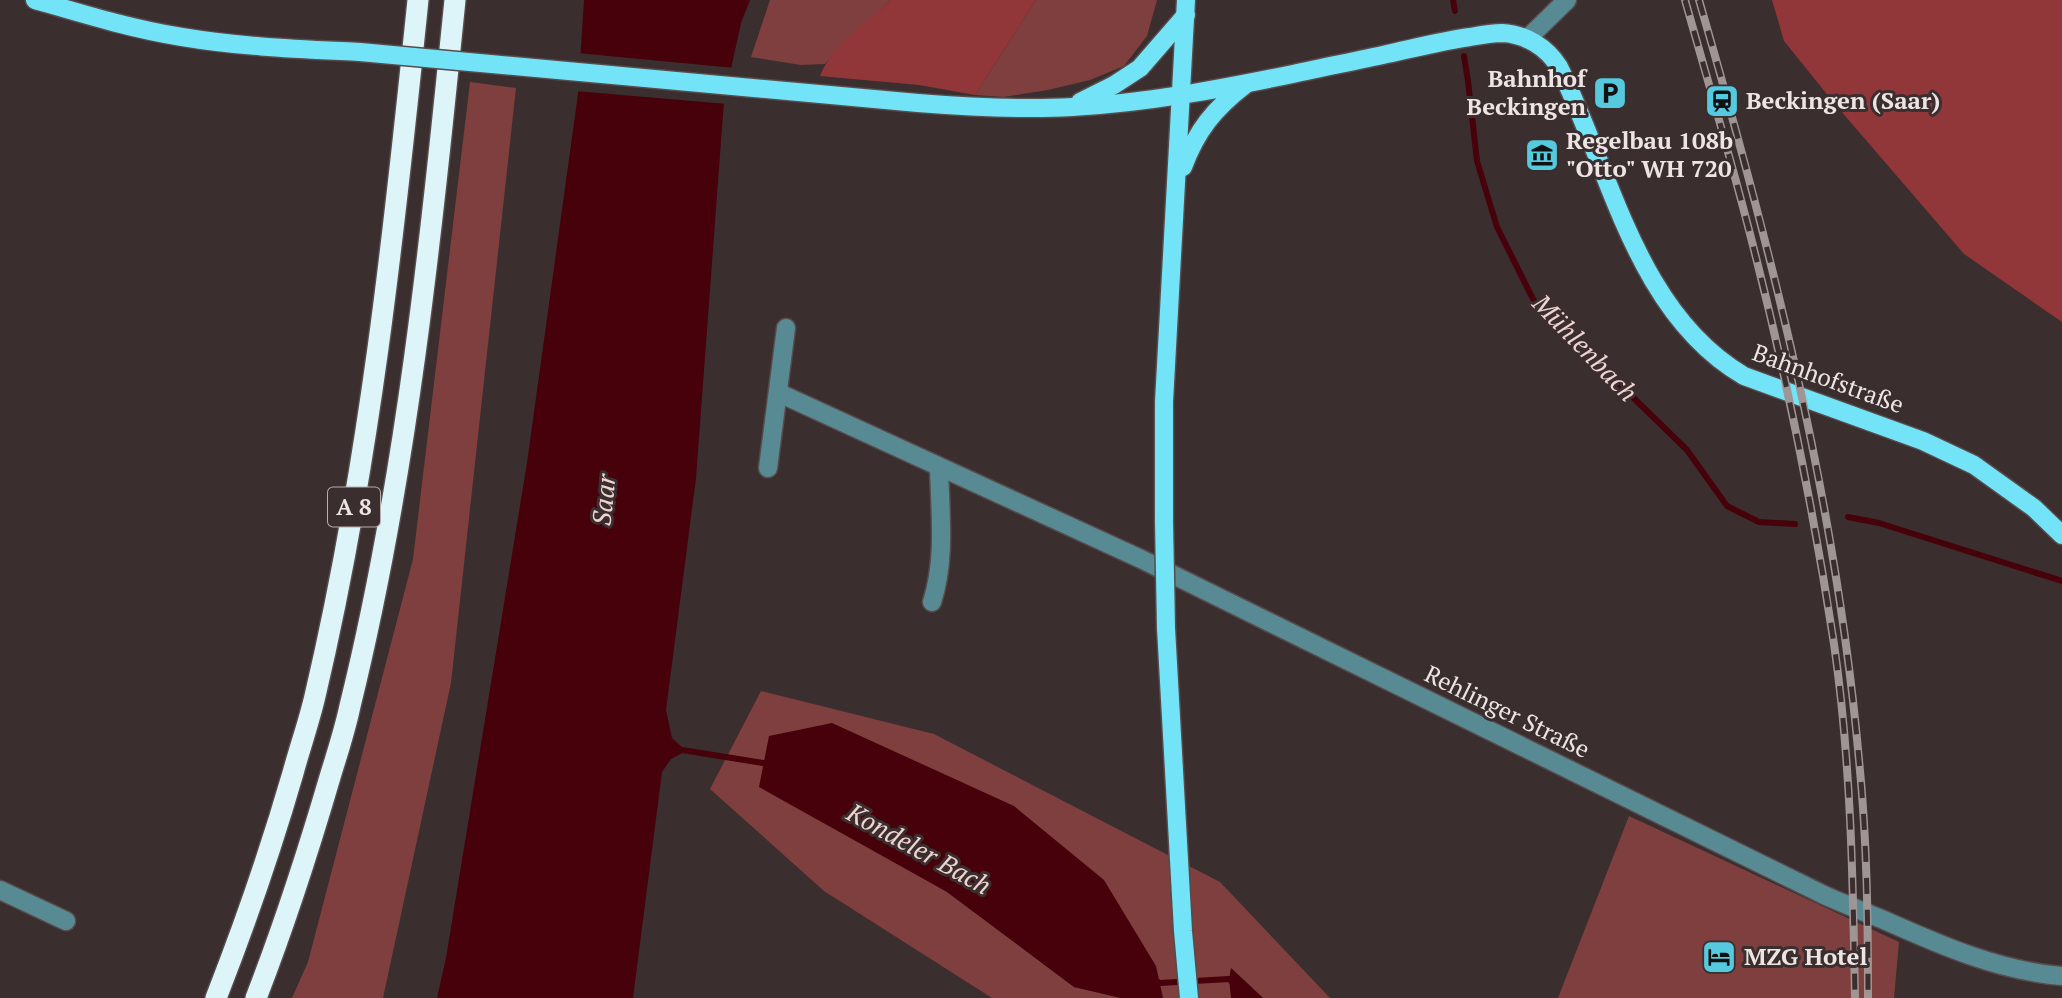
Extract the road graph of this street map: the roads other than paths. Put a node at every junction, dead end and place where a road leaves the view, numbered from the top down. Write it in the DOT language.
graph roads {
  1 [pos="35,0"];
  2 [pos="418,0"];
  3 [pos="455,0"];
  4 [pos="1566,0"];
  5 [pos="1186,8"];
  6 [pos="1527,39"];
  7 [pos="1247,83"];
  8 [pos="1180,95"];
  9 [pos="1070,107"];
  10 [pos="1176,183"];
  11 [pos="786,328"];
  12 [pos="779,393"];
  13 [pos="939,467"];
  14 [pos="768,468"];
  15 [pos="2062,535"];
  16 [pos="932,603"];
  17 [pos="0,890"];
  18 [pos="66,921"];
  19 [pos="2062,976"];
  20 [pos="216,998"];
  21 [pos="256,998"];
  22 [pos="1189,998"];
  1 -- 9 [label="main road, Bahnhofstraße, bridge"];
  2 -- 20 [label="highway, A 8"];
  3 -- 21 [label="highway, A 8"];
  4 -- 6 [label="street"];
  5 -- 8 [label="main road"];
  5 -- 9 [label="main road"];
  6 -- 7 [label="main road, Bahnhofstraße"];
  6 -- 15 [label="main road, Bahnhofstraße"];
  7 -- 8 [label="main road, Bahnhofstraße"];
  7 -- 10 [label="main road"];
  8 -- 9 [label="main road, Bahnhofstraße"];
  8 -- 10 [label="main road"];
  10 -- 22 [label="main road, bridge"];
  11 -- 12 [label="street"];
  12 -- 13 [label="street, Rehlinger Straße"];
  12 -- 14 [label="street"];
  13 -- 16 [label="street"];
  13 -- 19 [label="street, Rehlinger Straße"];
  17 -- 18 [label="street"];
}
